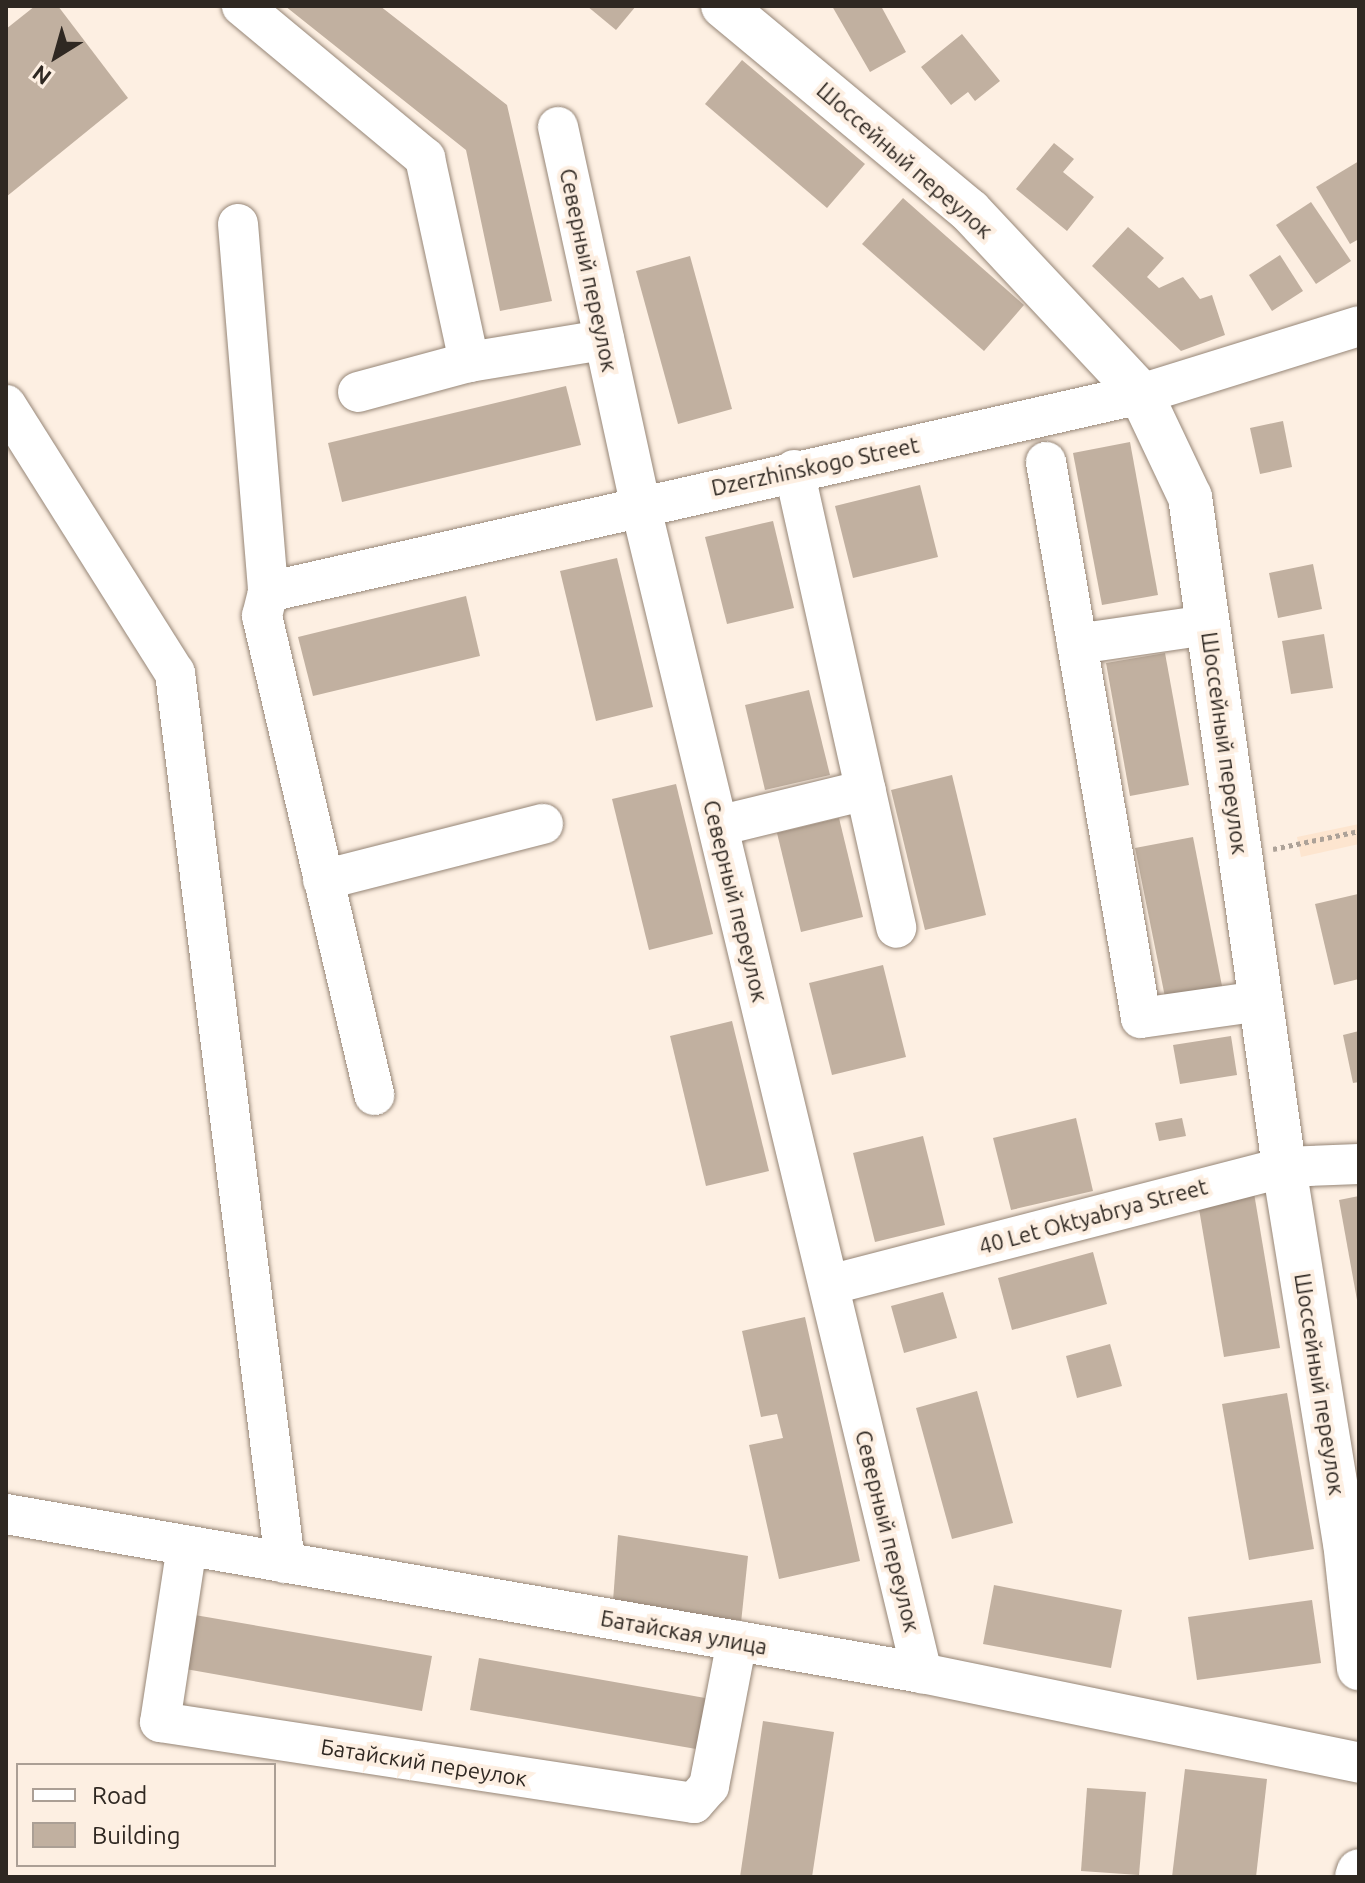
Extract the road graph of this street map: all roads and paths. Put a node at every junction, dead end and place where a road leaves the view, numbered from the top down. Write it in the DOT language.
graph roads {
  1 [pos="242,6"];
  2 [pos="723,6"];
  3 [pos="558,127"];
  4 [pos="238,224"];
  5 [pos="1359,326"];
  6 [pos="604,340"];
  7 [pos="469,362"];
  8 [pos="358,392"];
  9 [pos="1141,394"];
  10 [pos="6,405"];
  11 [pos="1046,462"];
  12 [pos="794,470"];
  13 [pos="640,504"];
  14 [pos="268,592"];
  15 [pos="1208,625"];
  16 [pos="1077,644"];
  17 [pos="866,790"];
  18 [pos="543,824"];
  19 [pos="718,826"];
  20 [pos="1359,831"];
  21 [pos="1241,855"];
  22 [pos="323,880"];
  23 [pos="896,928"];
  24 [pos="1261,1001"];
  25 [pos="374,1095"];
  26 [pos="1359,1164"];
  27 [pos="1284,1167"];
  28 [pos="829,1285"];
  29 [pos="6,1514"];
  30 [pos="1352,1540"];
  31 [pos="187,1546"];
  32 [pos="285,1563"];
  33 [pos="737,1641"];
  34 [pos="1359,1668"];
  35 [pos="922,1673"];
  36 [pos="1359,1763"];
  37 [pos="1359,1871"];
  38 [pos="1357,1877"];
  1 -- 7 [label="street"];
  2 -- 9 [label="main road, Шоссейный переулок"];
  3 -- 6 [label="street, Северный переулок"];
  4 -- 14 [label="street"];
  5 -- 9 [label="street, Dzerzhinskogo Street"];
  6 -- 7 [label="street"];
  6 -- 13 [label="street, Северный переулок"];
  7 -- 8 [label="street"];
  9 -- 12 [label="street, Dzerzhinskogo Street"];
  9 -- 15 [label="main road, Шоссейный переулок"];
  10 -- 32 [label="street"];
  11 -- 16 [label="street"];
  12 -- 13 [label="street, Dzerzhinskogo Street"];
  12 -- 17 [label="street"];
  13 -- 14 [label="street, Dzerzhinskogo Street"];
  13 -- 19 [label="street, Северный переулок"];
  14 -- 22 [label="street"];
  15 -- 16 [label="street"];
  15 -- 21 [label="main road, Шоссейный переулок"];
  16 -- 24 [label="street"];
  17 -- 19 [label="street"];
  17 -- 23 [label="street"];
  18 -- 22 [label="street"];
  19 -- 28 [label="street, Северный переулок"];
  20 -- 21 [label="path"];
  21 -- 24 [label="main road, Шоссейный переулок"];
  22 -- 25 [label="street"];
  24 -- 27 [label="main road, Шоссейный переулок"];
  26 -- 27 [label="street, 40 Let Oktyabrya Street"];
  27 -- 28 [label="street, 40 Let Oktyabrya Street"];
  27 -- 30 [label="main road, Шоссейный переулок"];
  28 -- 35 [label="street, Северный переулок"];
  29 -- 31 [label="street, Батайская улица"];
  30 -- 34 [label="main road, Шоссейный переулок"];
  31 -- 32 [label="street, Батайская улица"];
  31 -- 33 [label="street, Батайский переулок"];
  32 -- 33 [label="street, Батайская улица"];
  33 -- 35 [label="street, Батайская улица"];
  35 -- 36 [label="street, Батайская улица"];
  37 -- 38 [label="main road"];
}
